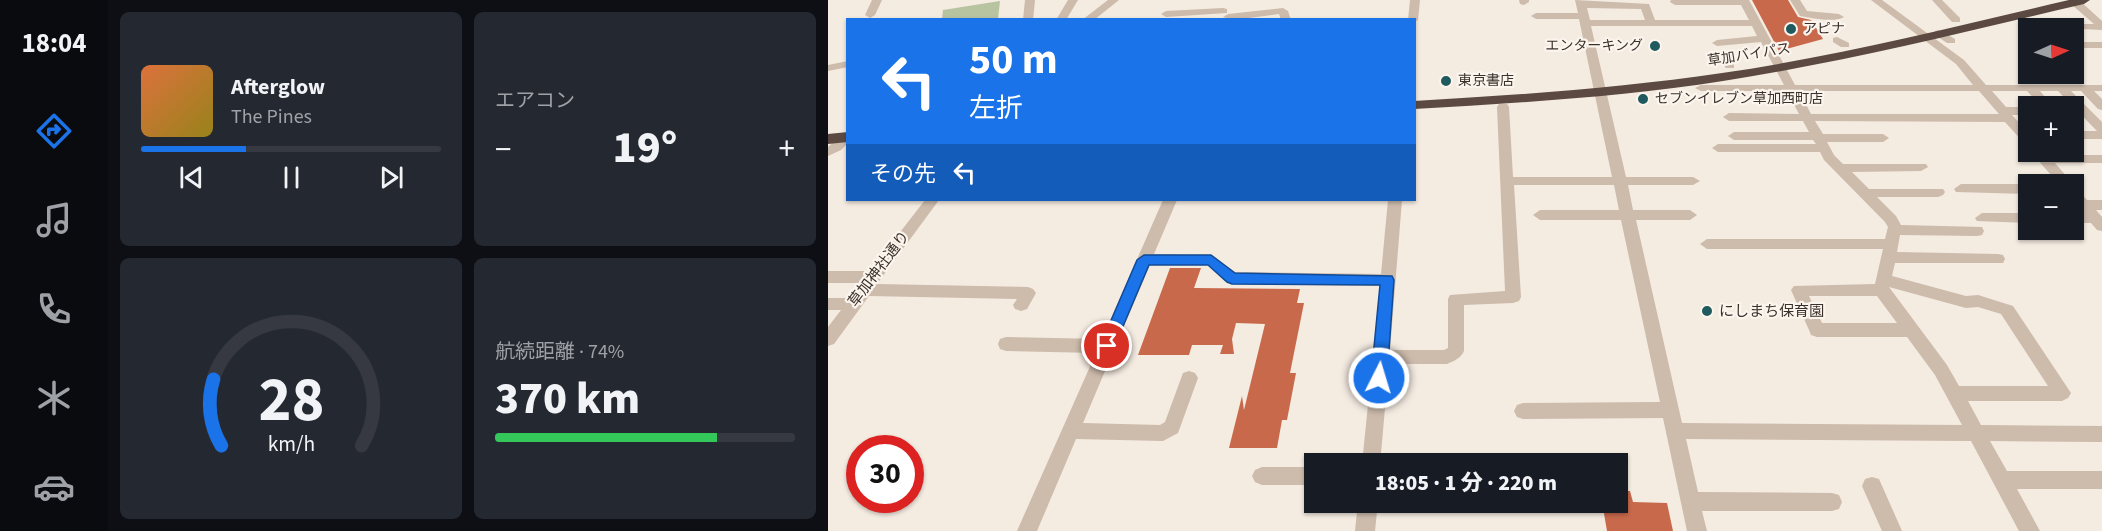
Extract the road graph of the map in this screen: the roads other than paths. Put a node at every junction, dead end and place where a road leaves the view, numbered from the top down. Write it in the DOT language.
graph roads {
  1 [pos="877,0"];
  2 [pos="1030,0"];
  3 [pos="1072,0"];
  4 [pos="1114,0"];
  5 [pos="1228,0"];
  6 [pos="1415,0"];
  7 [pos="1795,0"];
  8 [pos="1876,0"];
  9 [pos="1937,0"];
  10 [pos="2048,0"];
  11 [pos="1744,1"];
  12 [pos="2079,1"];
  13 [pos="1675,2"];
  14 [pos="1582,11"];
  15 [pos="1166,14"];
  16 [pos="870,15"];
  17 [pos="1227,16"];
  18 [pos="1536,16"];
  19 [pos="1839,17"];
  20 [pos="1028,18"];
  21 [pos="1062,18"];
  22 [pos="1090,18"];
  23 [pos="1285,18"];
  24 [pos="1413,18"];
  25 [pos="1956,20"];
  26 [pos="1651,23"];
  27 [pos="1756,23"];
  28 [pos="2084,27"];
  29 [pos="2102,27"];
  30 [pos="1921,33"];
  31 [pos="1940,33"];
  32 [pos="1765,39"];
  33 [pos="1951,41"];
  34 [pos="1717,43"];
  35 [pos="2084,45"];
  36 [pos="2102,45"];
  37 [pos="1964,53"];
  38 [pos="1951,55"];
  39 [pos="1778,62"];
  40 [pos="846,64"];
  41 [pos="828,68"];
  42 [pos="1599,87"];
  43 [pos="1982,87"];
  44 [pos="1701,88"];
  45 [pos="1791,88"];
  46 [pos="2030,88"];
  47 [pos="2061,88"];
  48 [pos="2084,88"];
  49 [pos="2102,88"];
  50 [pos="1416,96"];
  51 [pos="2038,96"];
  52 [pos="1416,105"];
  53 [pos="2102,106"];
  54 [pos="1503,107"];
  55 [pos="2018,113"];
  56 [pos="2006,115"];
  57 [pos="1729,117"];
  58 [pos="1806,118"];
  59 [pos="2018,128"];
  60 [pos="828,129"];
  61 [pos="2102,129"];
  62 [pos="846,134"];
  63 [pos="846,134"];
  64 [pos="846,135"];
  65 [pos="2084,135"];
  66 [pos="2102,135"];
  67 [pos="1734,136"];
  68 [pos="1883,138"];
  69 [pos="828,139"];
  70 [pos="1819,141"];
  71 [pos="1718,148"];
  72 [pos="828,152"];
  73 [pos="2084,158"];
  74 [pos="2102,159"];
  75 [pos="2047,162"];
  76 [pos="1921,167"];
  77 [pos="1840,168"];
  78 [pos="2057,174"];
  79 [pos="1507,181"];
  80 [pos="1620,181"];
  81 [pos="1693,181"];
  82 [pos="1961,189"];
  83 [pos="2018,189"];
  84 [pos="1938,192"];
  85 [pos="1867,195"];
  86 [pos="931,201"];
  87 [pos="1170,201"];
  88 [pos="1395,201"];
  89 [pos="2084,205"];
  90 [pos="1540,214"];
  91 [pos="1628,215"];
  92 [pos="1690,215"];
  93 [pos="2100,216"];
  94 [pos="2084,217"];
  95 [pos="2018,219"];
  96 [pos="1707,244"];
  97 [pos="1891,244"];
  98 [pos="1998,259"];
  99 [pos="1144,260"];
  100 [pos="828,277"];
  101 [pos="873,277"];
  102 [pos="1388,280"];
  103 [pos="1882,285"];
  104 [pos="863,290"];
  105 [pos="828,304"];
  106 [pos="853,304"];
  107 [pos="1022,305"];
  108 [pos="1910,330"];
  109 [pos="828,339"];
  110 [pos="1006,344"];
  111 [pos="1107,346"];
  112 [pos="1381,357"];
  113 [pos="1189,378"];
  114 [pos="1956,394"];
  115 [pos="1670,410"];
  116 [pos="1522,411"];
  117 [pos="1675,431"];
  118 [pos="1070,432"];
  119 [pos="1976,433"];
  120 [pos="2100,434"];
  121 [pos="1372,453"];
  122 [pos="1262,476"];
  123 [pos="1304,476"];
  124 [pos="2002,480"];
  125 [pos="2102,480"];
  126 [pos="1872,486"];
  127 [pos="1690,501"];
  128 [pos="1832,502"];
  129 [pos="1367,513"];
  130 [pos="1027,531"];
  131 [pos="1365,531"];
  132 [pos="1697,531"];
  133 [pos="1892,531"];
  134 [pos="2030,531"];
  1 -- 16 [label="street"];
  2 -- 20 [label="street"];
  3 -- 21 [label="street"];
  4 -- 22 [label="street"];
  5 -- 17 [label="street"];
  6 -- 24 [label="street"];
  7 -- 19 [label="street"];
  8 -- 30 [label="street"];
  9 -- 25 [label="street"];
  10 -- 25 [label="highway, 草加バイパス"];
  11 -- 13 [label="street"];
  11 -- 27 [label="street"];
  12 -- 29 [label="street"];
  12 -- 31 [label="highway, 草加バイパス"];
  14 -- 18 [label="street"];
  14 -- 26 [label="street"];
  14 -- 26 [label="street"];
  14 -- 42 [label="street"];
  15 -- 17 [label="street"];
  17 -- 23 [label="street"];
  25 -- 30 [label="highway, 草加バイパス"];
  26 -- 27 [label="street"];
  27 -- 32 [label="street"];
  28 -- 29 [label="street"];
  30 -- 31 [label="highway, 草加バイパス"];
  30 -- 38 [label="street"];
  30 -- 39 [label="highway, 草加バイパス"];
  30 -- 39 [label="highway, 草加バイパス"];
  31 -- 33 [label="street"];
  32 -- 34 [label="street"];
  32 -- 39 [label="street"];
  35 -- 36 [label="street"];
  37 -- 38 [label="street"];
  38 -- 43 [label="street"];
  39 -- 42 [label="highway, 草加バイパス"];
  39 -- 42 [label="highway, 草加バイパス"];
  39 -- 45 [label="street"];
  40 -- 41 [label="street"];
  42 -- 50 [label="highway, 草加バイパス"];
  42 -- 52 [label="highway, 草加バイパス"];
  42 -- 80 [label="street"];
  43 -- 45 [label="street"];
  43 -- 46 [label="street"];
  43 -- 56 [label="street"];
  44 -- 45 [label="street"];
  45 -- 58 [label="street"];
  46 -- 47 [label="street"];
  46 -- 51 [label="street"];
  47 -- 48 [label="street"];
  47 -- 61 [label="street"];
  48 -- 49 [label="street"];
  48 -- 53 [label="street"];
  54 -- 79 [label="street"];
  55 -- 56 [label="street"];
  56 -- 58 [label="street"];
  56 -- 59 [label="street"];
  57 -- 58 [label="street"];
  58 -- 70 [label="street"];
  60 -- 62 [label="highway"];
  63 -- 69 [label="highway"];
  64 -- 72 [label="street"];
  65 -- 66 [label="street"];
  67 -- 70 [label="street"];
  68 -- 70 [label="street"];
  70 -- 71 [label="street"];
  70 -- 77 [label="street"];
  73 -- 74 [label="street"];
  75 -- 78 [label="street"];
  76 -- 77 [label="street"];
  77 -- 85 [label="street"];
  79 -- 80 [label="street"];
  79 -- 112 [label="street"];
  80 -- 81 [label="street"];
  80 -- 91 [label="street"];
  82 -- 83 [label="street"];
  84 -- 85 [label="street"];
  85 -- 97 [label="street"];
  86 -- 101 [label="street, 草加神社通り"];
  87 -- 99 [label="street"];
  88 -- 102 [label="street"];
  89 -- 93 [label="street"];
  90 -- 91 [label="street"];
  91 -- 92 [label="street"];
  91 -- 115 [label="street"];
  93 -- 94 [label="street"];
  95 -- 97 [label="street"];
  96 -- 97 [label="street"];
  97 -- 98 [label="street"];
  97 -- 103 [label="street"];
  99 -- 102 [label="street"];
  99 -- 111 [label="street"];
  100 -- 101 [label="street"];
  101 -- 104 [label="street, 草加神社通り"];
  102 -- 112 [label="street"];
  103 -- 108 [label="street"];
  103 -- 108 [label="street"];
  103 -- 114 [label="street"];
  104 -- 106 [label="street, 草加神社通り"];
  104 -- 107 [label="street"];
  105 -- 106 [label="street"];
  106 -- 109 [label="street, 草加神社通り"];
  108 -- 114 [label="street"];
  110 -- 111 [label="street"];
  111 -- 118 [label="street"];
  112 -- 121 [label="street"];
  113 -- 118 [label="street"];
  114 -- 119 [label="street"];
  115 -- 116 [label="street"];
  115 -- 117 [label="street"];
  117 -- 119 [label="street"];
  117 -- 127 [label="street"];
  118 -- 130 [label="street"];
  119 -- 120 [label="street"];
  119 -- 124 [label="street"];
  122 -- 123 [label="street"];
  124 -- 125 [label="street"];
  124 -- 134 [label="street"];
  126 -- 133 [label="street"];
  127 -- 128 [label="street"];
  127 -- 132 [label="street"];
  129 -- 131 [label="street"];
}
